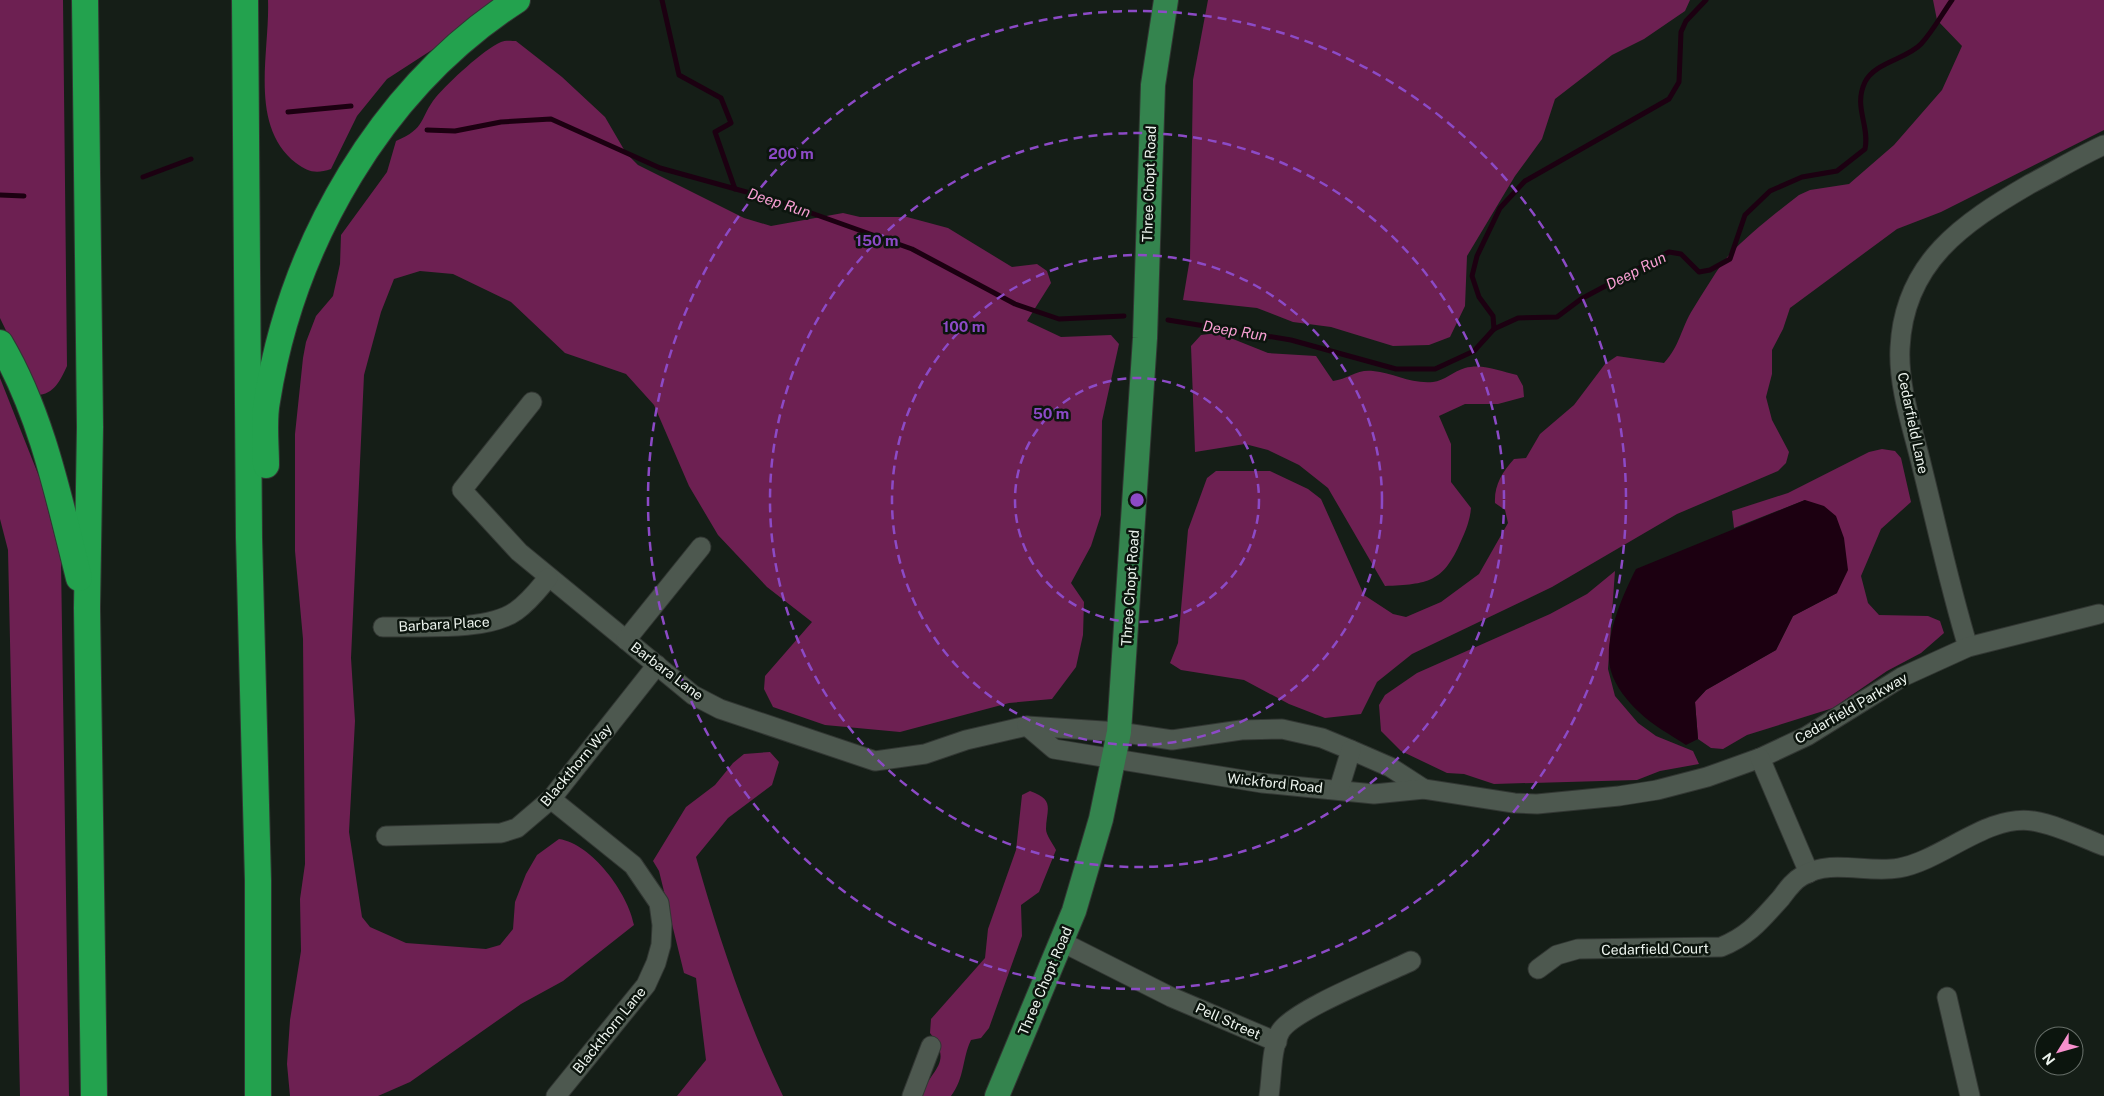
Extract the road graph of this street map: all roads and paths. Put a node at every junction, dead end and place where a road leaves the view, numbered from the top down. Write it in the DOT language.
graph roads {
  1 [pos="85,0"];
  2 [pos="245,0"];
  3 [pos="517,0"];
  4 [pos="1166,0"];
  5 [pos="2104,145"];
  6 [pos="0,343"];
  7 [pos="532,402"];
  8 [pos="248,538"];
  9 [pos="702,547"];
  10 [pos="548,578"];
  11 [pos="87,608"];
  12 [pos="2099,614"];
  13 [pos="383,627"];
  14 [pos="626,640"];
  15 [pos="1968,647"];
  16 [pos="657,665"];
  17 [pos="1027,726"];
  18 [pos="1119,732"];
  19 [pos="1351,750"];
  20 [pos="1115,758"];
  21 [pos="1760,758"];
  22 [pos="1339,789"];
  23 [pos="1424,789"];
  24 [pos="551,799"];
  25 [pos="386,836"];
  26 [pos="2104,846"];
  27 [pos="1809,873"];
  28 [pos="1062,942"];
  29 [pos="1411,962"];
  30 [pos="1538,969"];
  31 [pos="1947,997"];
  32 [pos="1277,1042"];
  33 [pos="931,1046"];
  34 [pos="94,1096"];
  35 [pos="258,1096"];
  36 [pos="556,1096"];
  37 [pos="912,1096"];
  38 [pos="997,1096"];
  39 [pos="1269,1096"];
  40 [pos="1970,1096"];
  1 -- 11 [label="highway"];
  2 -- 8 [label="highway"];
  3 -- 8 [label="highway"];
  4 -- 18 [label="main road, Three Chopt Road"];
  5 -- 15 [label="street, Cedarfield Lane"];
  6 -- 11 [label="highway"];
  7 -- 10 [label="street, Barbara Lane"];
  8 -- 35 [label="highway"];
  9 -- 14 [label="street"];
  10 -- 13 [label="street, Barbara Place"];
  10 -- 14 [label="street, Barbara Lane"];
  11 -- 34 [label="highway"];
  12 -- 15 [label="street, Cedarfield Parkway"];
  14 -- 16 [label="street, Barbara Lane"];
  15 -- 21 [label="street, Cedarfield Parkway"];
  16 -- 17 [label="street, Barbara Lane"];
  16 -- 24 [label="street, Blackthorn Way"];
  17 -- 18 [label="street, Barbara Lane"];
  17 -- 20 [label="street"];
  18 -- 19 [label="street"];
  18 -- 20 [label="main road, Three Chopt Road"];
  19 -- 22 [label="street, Wickford Road"];
  19 -- 23 [label="street, Cedarfield Parkway"];
  20 -- 22 [label="street, Wickford Road"];
  20 -- 28 [label="main road, Three Chopt Road"];
  21 -- 23 [label="street, Cedarfield Parkway"];
  21 -- 27 [label="street"];
  22 -- 23 [label="street, Cedarfield Parkway"];
  24 -- 25 [label="street, Blackthorn Way"];
  24 -- 36 [label="street, Blackthorn Lane"];
  26 -- 27 [label="street, Cedarfield Court"];
  27 -- 30 [label="street, Cedarfield Court"];
  28 -- 32 [label="street, Pell Street"];
  28 -- 38 [label="main road, Three Chopt Road"];
  29 -- 32 [label="street, Pell Street"];
  31 -- 40 [label="street"];
  32 -- 39 [label="street"];
  33 -- 37 [label="street"];
}
